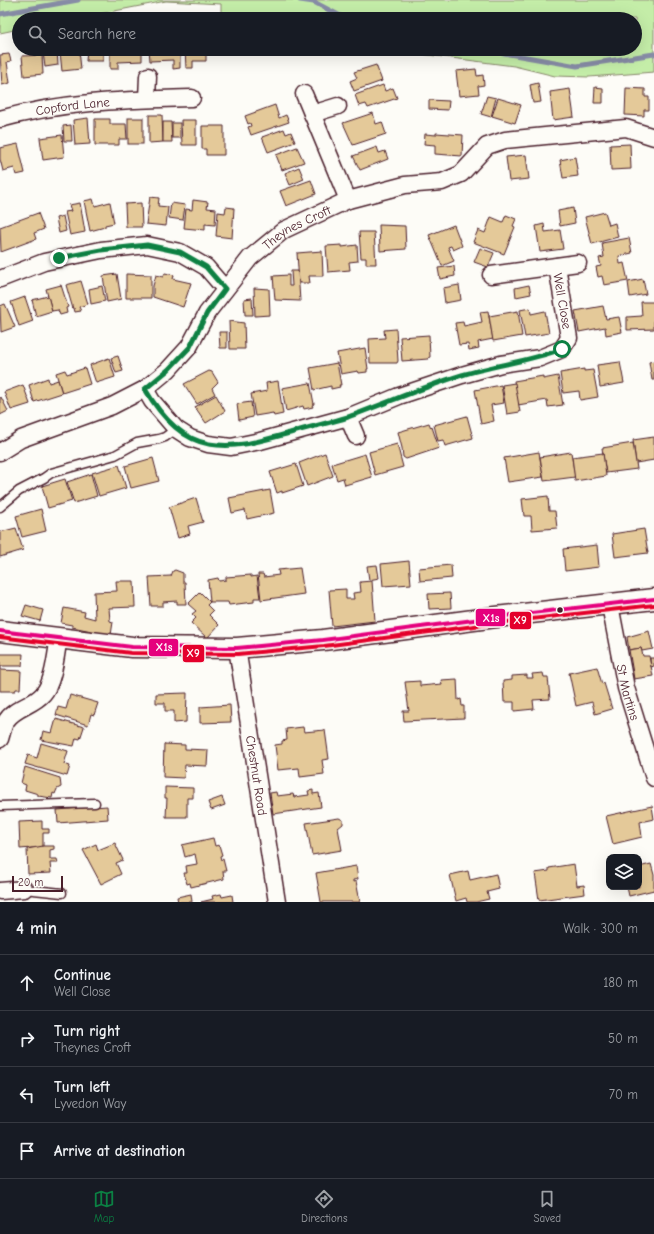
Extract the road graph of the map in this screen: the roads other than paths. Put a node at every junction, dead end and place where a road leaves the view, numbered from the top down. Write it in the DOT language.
graph roads {
  1 [pos="148,76"];
  2 [pos="304,94"];
  3 [pos="192,98"];
  4 [pos="147,99"];
  5 [pos="338,106"];
  6 [pos="312,114"];
  7 [pos="0,119"];
  8 [pos="654,137"];
  9 [pos="348,200"];
  10 [pos="578,263"];
  11 [pos="557,266"];
  12 [pos="491,275"];
  13 [pos="0,279"];
  14 [pos="225,289"];
  15 [pos="145,389"];
  16 [pos="348,417"];
  17 [pos="176,429"];
  18 [pos="356,436"];
  19 [pos="0,452"];
  20 [pos="0,507"];
  21 [pos="654,599"];
  22 [pos="610,605"];
  23 [pos="0,631"];
  24 [pos="59,637"];
  25 [pos="237,648"];
  26 [pos="0,739"];
  27 [pos="654,778"];
  28 [pos="95,803"];
  29 [pos="0,806"];
  30 [pos="0,889"];
  31 [pos="24,889"];
  32 [pos="62,893"];
  33 [pos="277,902"];
  1 -- 4 [label="street"];
  2 -- 6 [label="street"];
  3 -- 4 [label="street, Copford Lane"];
  4 -- 7 [label="street, Copford Lane"];
  5 -- 6 [label="street"];
  6 -- 9 [label="street"];
  8 -- 9 [label="street, Theynes Croft"];
  9 -- 14 [label="street, Theynes Croft"];
  10 -- 11 [label="street, Well Close"];
  11 -- 12 [label="street, Well Close"];
  11 -- 16 [label="street, Well Close"];
  13 -- 14 [label="street"];
  14 -- 15 [label="street, Theynes Croft"];
  15 -- 17 [label="street, Well Close"];
  15 -- 19 [label="street, Theynes Croft"];
  16 -- 17 [label="street, Well Close"];
  16 -- 18 [label="street"];
  17 -- 20 [label="lane"];
  21 -- 22 [label="street"];
  22 -- 25 [label="street"];
  22 -- 27 [label="street, St Martins"];
  23 -- 24 [label="street"];
  24 -- 25 [label="street"];
  24 -- 26 [label="street"];
  25 -- 33 [label="street, Chestnut Road"];
  28 -- 29 [label="lane"];
  30 -- 31 [label="street"];
  31 -- 32 [label="lane"];
}
